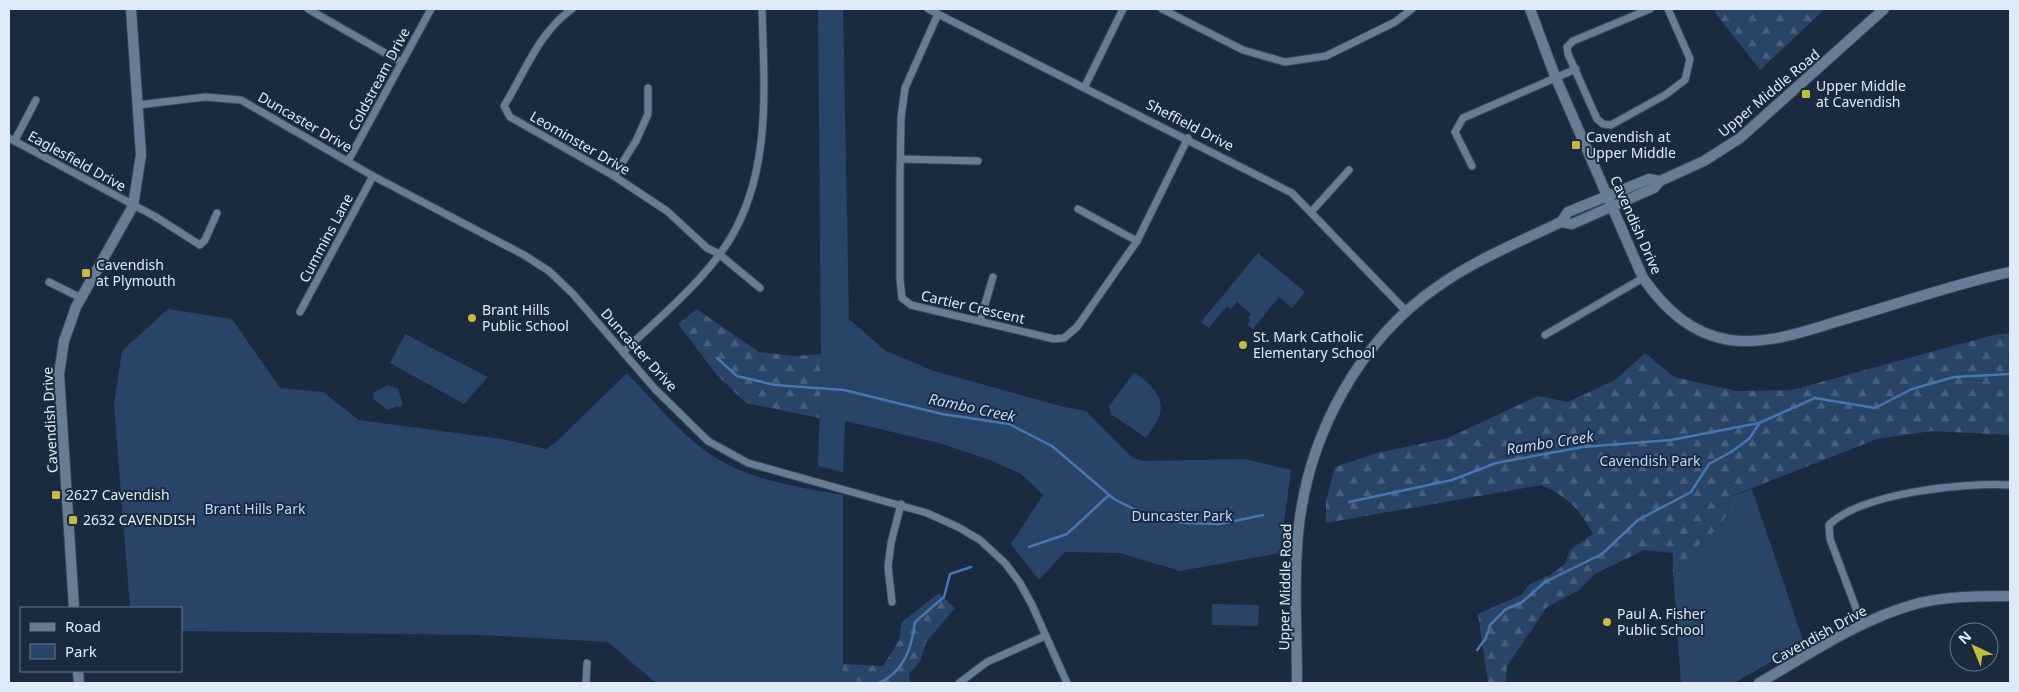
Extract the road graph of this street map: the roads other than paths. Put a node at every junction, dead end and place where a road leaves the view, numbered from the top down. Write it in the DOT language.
graph roads {
  1 [pos="131,9"];
  2 [pos="308,9"];
  3 [pos="431,9"];
  4 [pos="572,9"];
  5 [pos="762,9"];
  6 [pos="928,9"];
  7 [pos="1123,9"];
  8 [pos="1162,9"];
  9 [pos="1412,9"];
  10 [pos="1530,9"];
  11 [pos="1650,9"];
  12 [pos="1668,9"];
  13 [pos="1884,9"];
  14 [pos="938,14"];
  15 [pos="401,62"];
  16 [pos="1576,69"];
  17 [pos="1555,76"];
  18 [pos="1084,86"];
  19 [pos="648,88"];
  20 [pos="36,100"];
  21 [pos="138,105"];
  22 [pos="1188,138"];
  23 [pos="12,139"];
  24 [pos="901,159"];
  25 [pos="348,161"];
  26 [pos="978,161"];
  27 [pos="1472,166"];
  28 [pos="1349,170"];
  29 [pos="373,176"];
  30 [pos="614,176"];
  31 [pos="1660,181"];
  32 [pos="1608,196"];
  33 [pos="133,206"];
  34 [pos="1613,206"];
  35 [pos="1078,209"];
  36 [pos="1312,211"];
  37 [pos="217,213"];
  38 [pos="1561,222"];
  39 [pos="1137,241"];
  40 [pos="718,254"];
  41 [pos="2010,272"];
  42 [pos="992,277"];
  43 [pos="1644,278"];
  44 [pos="49,282"];
  45 [pos="760,288"];
  46 [pos="81,298"];
  47 [pos="1406,311"];
  48 [pos="300,312"];
  49 [pos="980,321"];
  50 [pos="1546,335"];
  51 [pos="623,352"];
  52 [pos="2010,485"];
  53 [pos="901,504"];
  54 [pos="2010,596"];
  55 [pos="892,602"];
  56 [pos="74,607"];
  57 [pos="1862,624"];
  58 [pos="1045,636"];
  59 [pos="587,663"];
  60 [pos="586,683"];
  61 [pos="959,683"];
  62 [pos="1067,683"];
  63 [pos="1296,683"];
  64 [pos="1759,683"];
  1 -- 21 [label="street, Cavendish Drive"];
  2 -- 15 [label="street"];
  3 -- 15 [label="street, Coldstream Drive"];
  4 -- 30 [label="street, Leominster Drive"];
  5 -- 40 [label="street"];
  6 -- 14 [label="street, Sheffield Drive"];
  7 -- 18 [label="street"];
  8 -- 9 [label="street"];
  10 -- 17 [label="street, Cavendish Drive"];
  11 -- 16 [label="street"];
  12 -- 16 [label="street"];
  13 -- 31 [label="street, Upper Middle Road"];
  14 -- 18 [label="street, Sheffield Drive"];
  14 -- 24 [label="street, Cartier Crescent"];
  15 -- 25 [label="street, Coldstream Drive"];
  16 -- 17 [label="street"];
  17 -- 27 [label="street"];
  17 -- 32 [label="street, Cavendish Drive"];
  18 -- 22 [label="street, Sheffield Drive"];
  19 -- 30 [label="street"];
  20 -- 23 [label="street"];
  21 -- 25 [label="street, Duncaster Drive"];
  21 -- 33 [label="street, Cavendish Drive"];
  22 -- 36 [label="street, Sheffield Drive"];
  22 -- 39 [label="street, Cartier Crescent"];
  23 -- 33 [label="street, Eaglesfield Drive"];
  24 -- 26 [label="street"];
  24 -- 49 [label="street, Cartier Crescent"];
  25 -- 29 [label="street, Duncaster Drive"];
  28 -- 36 [label="street"];
  29 -- 48 [label="street, Cummins Lane"];
  29 -- 51 [label="street, Duncaster Drive"];
  30 -- 40 [label="street, Leominster Drive"];
  31 -- 32 [label="street, Upper Middle Road"];
  31 -- 34 [label="street, Upper Middle Road"];
  32 -- 34 [label="street, Cavendish Drive"];
  32 -- 38 [label="street, Upper Middle Road"];
  33 -- 37 [label="street, Eaglesfield Drive"];
  33 -- 46 [label="street, Cavendish Drive"];
  34 -- 38 [label="street, Upper Middle Road"];
  34 -- 43 [label="street, Cavendish Drive"];
  35 -- 39 [label="street"];
  36 -- 47 [label="street, Sheffield Drive"];
  38 -- 47 [label="street, Upper Middle Road"];
  39 -- 49 [label="street, Cartier Crescent"];
  40 -- 45 [label="street, Leominster Drive"];
  40 -- 51 [label="street"];
  41 -- 43 [label="street, Cavendish Drive"];
  42 -- 49 [label="street"];
  43 -- 50 [label="street"];
  44 -- 46 [label="street"];
  46 -- 56 [label="street, Cavendish Drive"];
  47 -- 63 [label="street, Upper Middle Road"];
  51 -- 53 [label="street, Duncaster Drive"];
  52 -- 57 [label="street"];
  53 -- 55 [label="street"];
  53 -- 58 [label="street, Duncaster Drive"];
  54 -- 57 [label="street, Cavendish Drive"];
  57 -- 64 [label="street, Cavendish Drive"];
  58 -- 61 [label="street"];
  58 -- 62 [label="street, Duncaster Drive"];
  59 -- 60 [label="street"];
}
